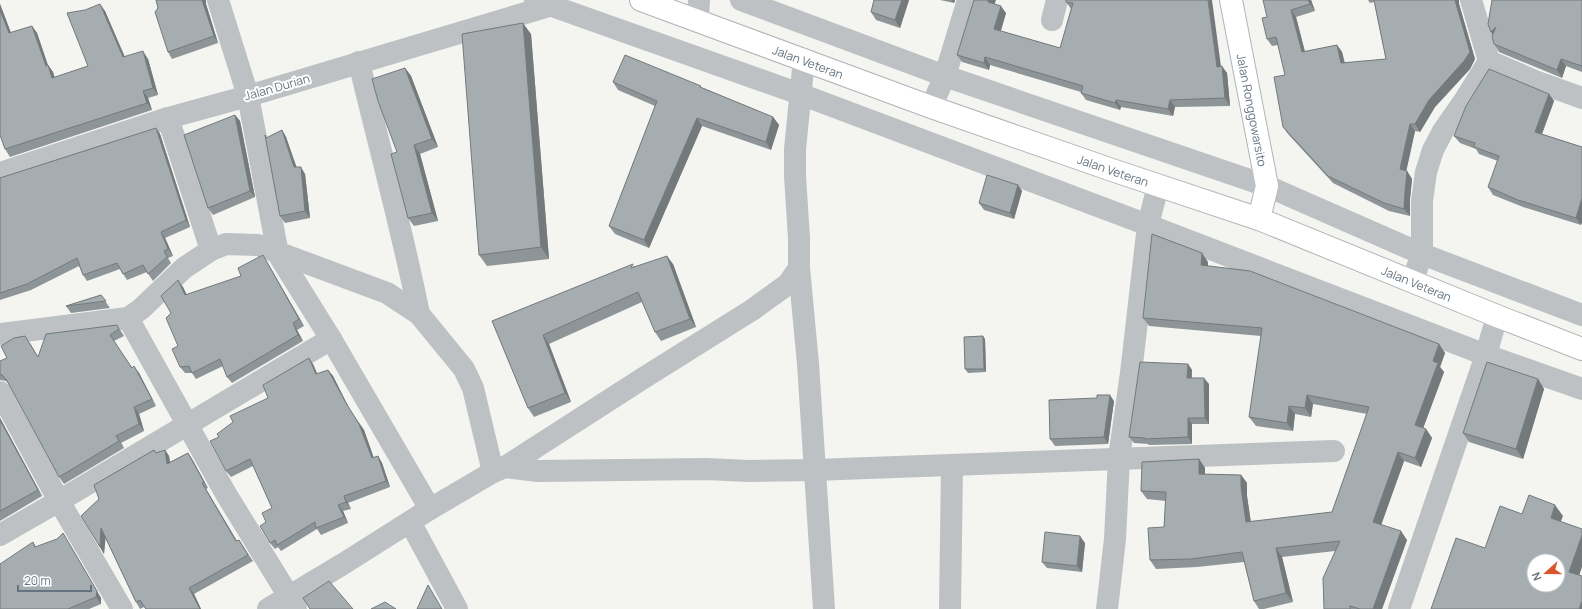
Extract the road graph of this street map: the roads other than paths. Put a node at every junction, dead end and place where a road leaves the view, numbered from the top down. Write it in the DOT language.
graph roads {
  1 [pos="218,0"];
  2 [pos="641,0"];
  3 [pos="741,0"];
  4 [pos="968,0"];
  5 [pos="1231,0"];
  6 [pos="1471,0"];
  7 [pos="545,2"];
  8 [pos="698,10"];
  9 [pos="804,59"];
  10 [pos="1489,61"];
  11 [pos="359,62"];
  12 [pos="945,76"];
  13 [pos="800,94"];
  14 [pos="248,96"];
  15 [pos="1582,98"];
  16 [pos="931,107"];
  17 [pos="168,118"];
  18 [pos="1,170"];
  19 [pos="1158,186"];
  20 [pos="1267,186"];
  21 [pos="1259,219"];
  22 [pos="1148,225"];
  23 [pos="211,250"];
  24 [pos="278,254"];
  25 [pos="1422,254"];
  26 [pos="799,268"];
  27 [pos="1412,282"];
  28 [pos="419,314"];
  29 [pos="1582,315"];
  30 [pos="1497,316"];
  31 [pos="128,318"];
  32 [pos="0,334"];
  33 [pos="331,339"];
  34 [pos="1582,349"];
  35 [pos="1486,355"];
  36 [pos="1582,389"];
  37 [pos="0,392"];
  38 [pos="187,424"];
  39 [pos="1334,451"];
  40 [pos="1119,458"];
  41 [pos="952,466"];
  42 [pos="499,470"];
  43 [pos="814,470"];
  44 [pos="59,501"];
  45 [pos="430,509"];
  46 [pos="410,522"];
  47 [pos="0,535"];
  48 [pos="293,603"];
  49 [pos="122,609"];
  50 [pos="268,609"];
  51 [pos="457,609"];
  52 [pos="824,609"];
  53 [pos="950,609"];
  54 [pos="1107,609"];
  55 [pos="1399,609"];
  1 -- 14 [label="street"];
  2 -- 8 [label="main road, Jalan Veteran"];
  3 -- 12 [label="street"];
  4 -- 12 [label="street"];
  5 -- 20 [label="main road, Jalan Ronggowarsito"];
  6 -- 10 [label="street"];
  7 -- 11 [label="street, Jalan Durian"];
  7 -- 13 [label="street"];
  8 -- 9 [label="main road, Jalan Veteran"];
  9 -- 13 [label="street"];
  9 -- 16 [label="main road, Jalan Veteran"];
  10 -- 15 [label="street"];
  10 -- 25 [label="street"];
  11 -- 14 [label="street, Jalan Durian"];
  11 -- 28 [label="street"];
  12 -- 16 [label="street"];
  12 -- 20 [label="street"];
  13 -- 22 [label="street"];
  13 -- 26 [label="street"];
  14 -- 17 [label="street, Jalan Durian"];
  14 -- 24 [label="street"];
  16 -- 19 [label="main road, Jalan Veteran"];
  17 -- 18 [label="street, Jalan Durian"];
  17 -- 23 [label="street"];
  19 -- 21 [label="main road, Jalan Veteran"];
  19 -- 22 [label="street"];
  20 -- 21 [label="main road, Jalan Ronggowarsito"];
  20 -- 25 [label="street"];
  21 -- 27 [label="main road, Jalan Veteran"];
  22 -- 35 [label="street"];
  22 -- 40 [label="street"];
  23 -- 24 [label="street"];
  23 -- 31 [label="street"];
  24 -- 28 [label="street"];
  24 -- 33 [label="street"];
  25 -- 27 [label="street"];
  25 -- 29 [label="street"];
  26 -- 42 [label="street"];
  26 -- 43 [label="street"];
  27 -- 30 [label="main road, Jalan Veteran"];
  28 -- 42 [label="street"];
  30 -- 34 [label="main road, Jalan Veteran"];
  30 -- 35 [label="street"];
  31 -- 32 [label="street"];
  31 -- 38 [label="street"];
  33 -- 38 [label="street"];
  33 -- 45 [label="street"];
  35 -- 36 [label="street"];
  35 -- 55 [label="street"];
  37 -- 44 [label="street"];
  38 -- 44 [label="street"];
  38 -- 48 [label="street"];
  39 -- 40 [label="street"];
  40 -- 41 [label="street"];
  40 -- 54 [label="street"];
  41 -- 43 [label="street"];
  41 -- 53 [label="street"];
  42 -- 43 [label="street"];
  42 -- 45 [label="street"];
  43 -- 52 [label="street"];
  44 -- 47 [label="street"];
  44 -- 49 [label="street"];
  45 -- 46 [label="street"];
  46 -- 48 [label="street"];
  46 -- 51 [label="street"];
  48 -- 50 [label="street"];
}
